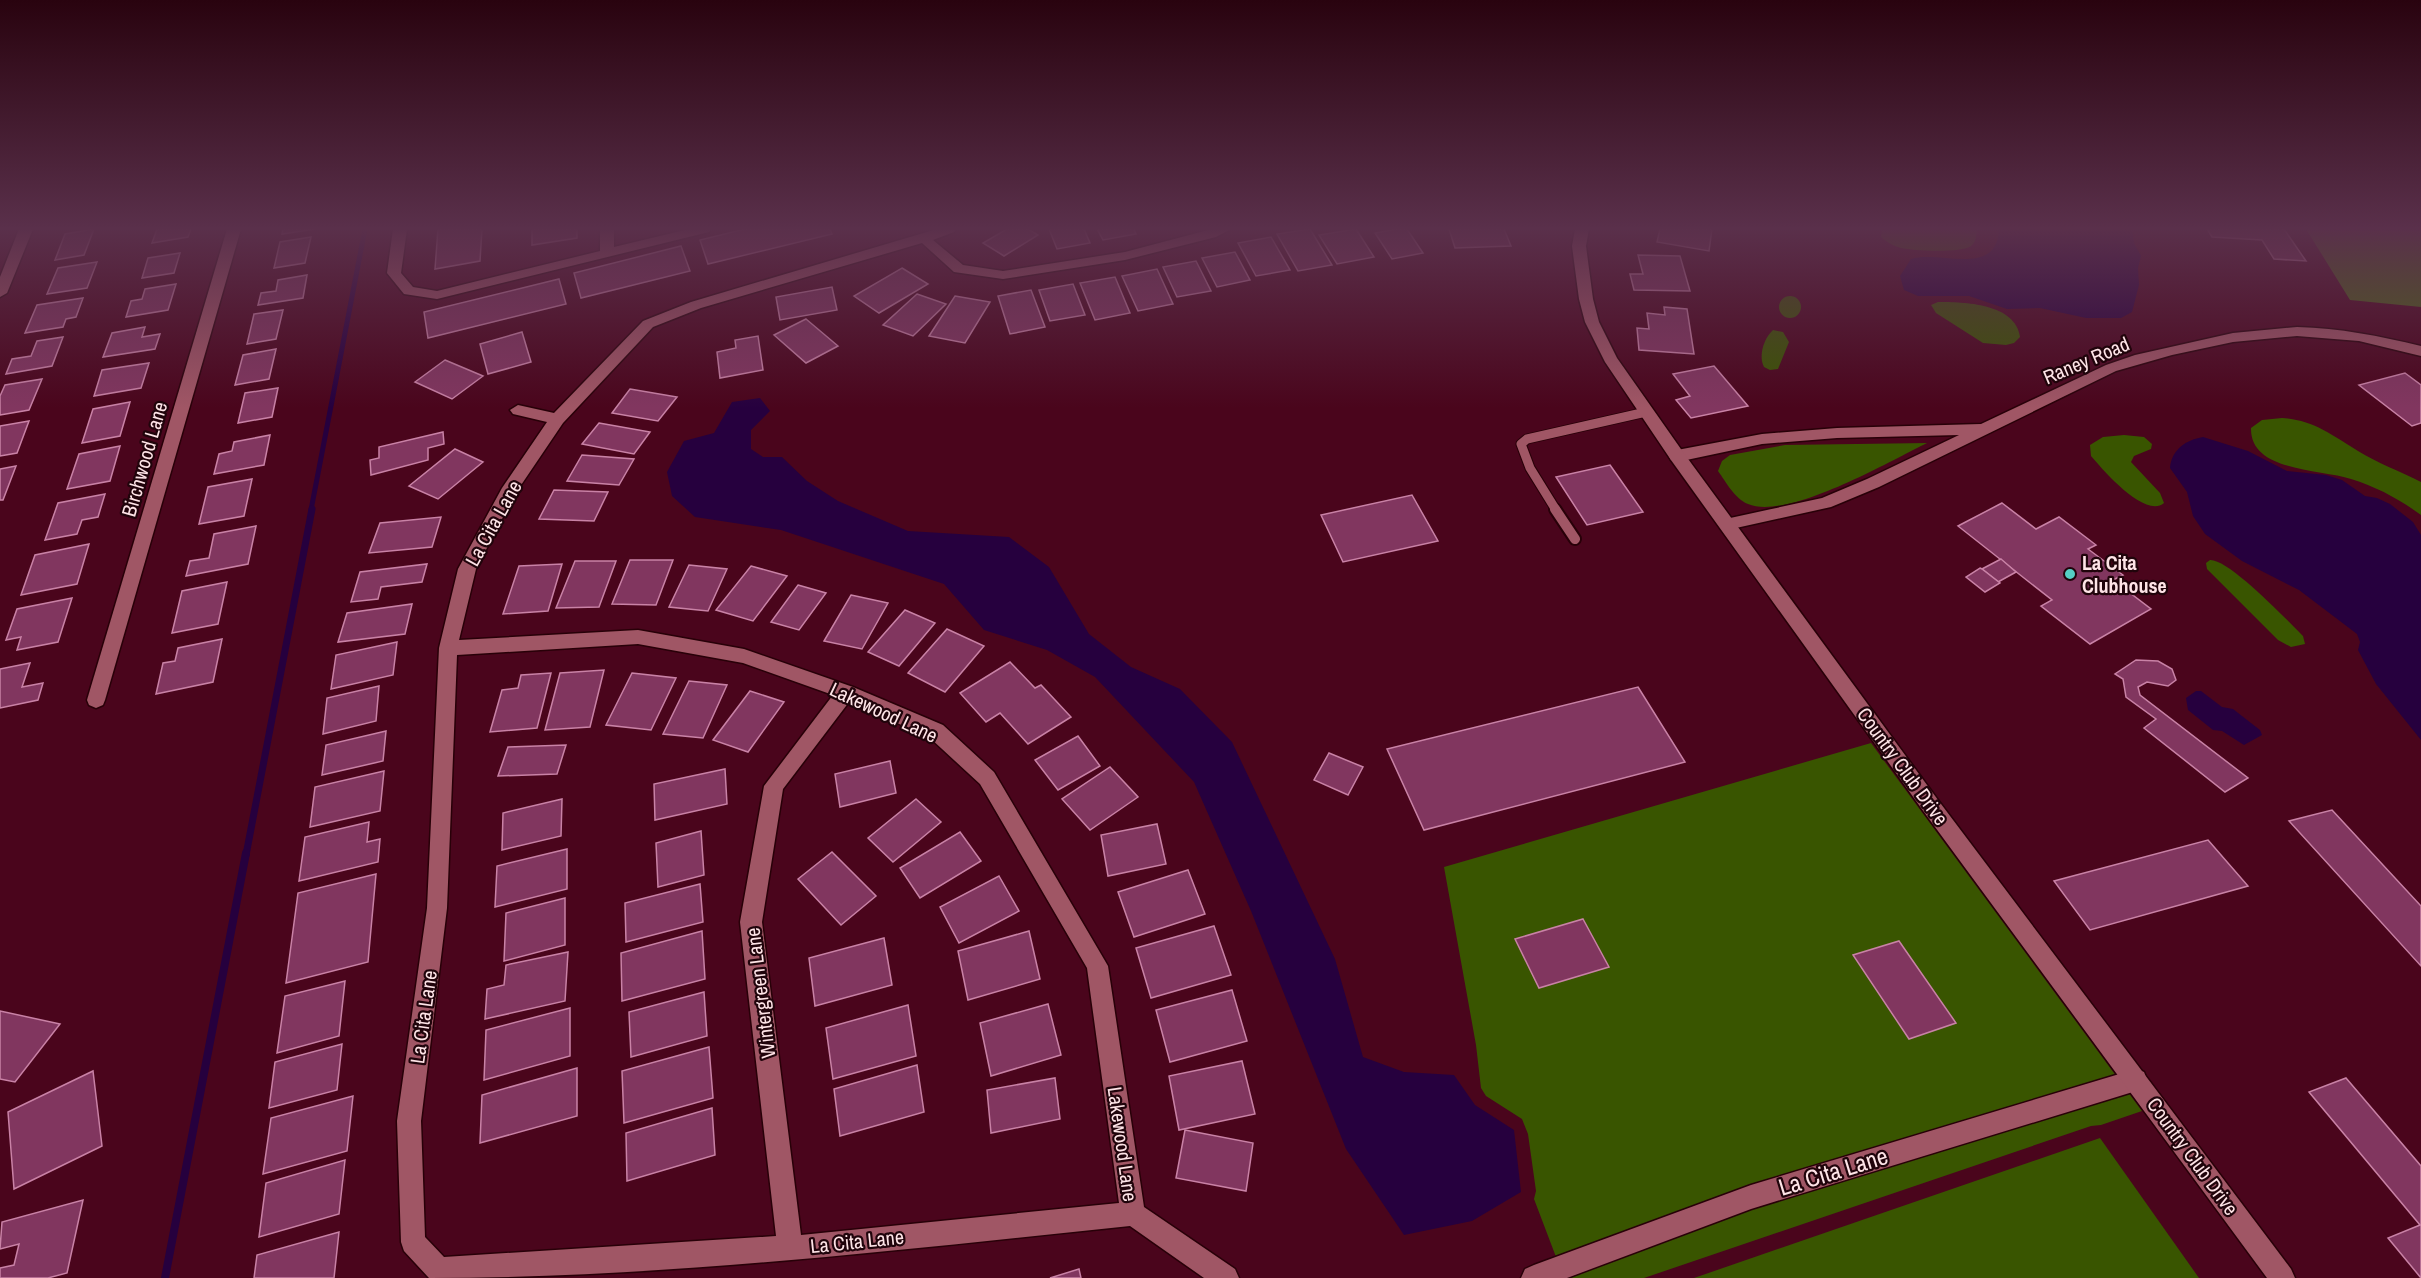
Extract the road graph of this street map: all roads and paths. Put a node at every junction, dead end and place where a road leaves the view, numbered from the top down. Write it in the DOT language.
graph roads {
  1 [pos="217,289"];
  2 [pos="407,289"];
  3 [pos="463,289"];
  4 [pos="749,289"];
  5 [pos="1585,289"];
  6 [pos="2421,351"];
  7 [pos="518,410"];
  8 [pos="1646,412"];
  9 [pos="557,419"];
  10 [pos="1986,429"];
  11 [pos="1677,456"];
  12 [pos="1727,524"];
  13 [pos="1575,539"];
  14 [pos="448,648"];
  15 [pos="846,692"];
  16 [pos="96,700"];
  17 [pos="2136,1080"];
  18 [pos="1133,1214"];
  19 [pos="790,1248"];
  20 [pos="1226,1278"];
  21 [pos="1534,1278"];
  22 [pos="2282,1278"];
  1 -- 16 [label="street, Birchwood Lane"];
  2 -- 3 [label="street"];
  4 -- 9 [label="street, La Cita Lane"];
  5 -- 8 [label="street, Country Club Drive"];
  6 -- 10 [label="street, Raney Road"];
  7 -- 9 [label="street"];
  8 -- 11 [label="street, Country Club Drive"];
  8 -- 13 [label="lane"];
  9 -- 14 [label="street, La Cita Lane"];
  10 -- 11 [label="street, Raney Road"];
  10 -- 12 [label="street, Raney Road"];
  11 -- 12 [label="street, Country Club Drive"];
  12 -- 17 [label="street, Country Club Drive"];
  14 -- 15 [label="street, Lakewood Lane"];
  14 -- 19 [label="street, La Cita Lane"];
  15 -- 18 [label="street, Lakewood Lane"];
  15 -- 19 [label="street, Wintergreen Lane"];
  17 -- 21 [label="street, La Cita Lane"];
  17 -- 22 [label="street, Country Club Drive"];
  18 -- 19 [label="street, La Cita Lane"];
  18 -- 20 [label="street"];
}
